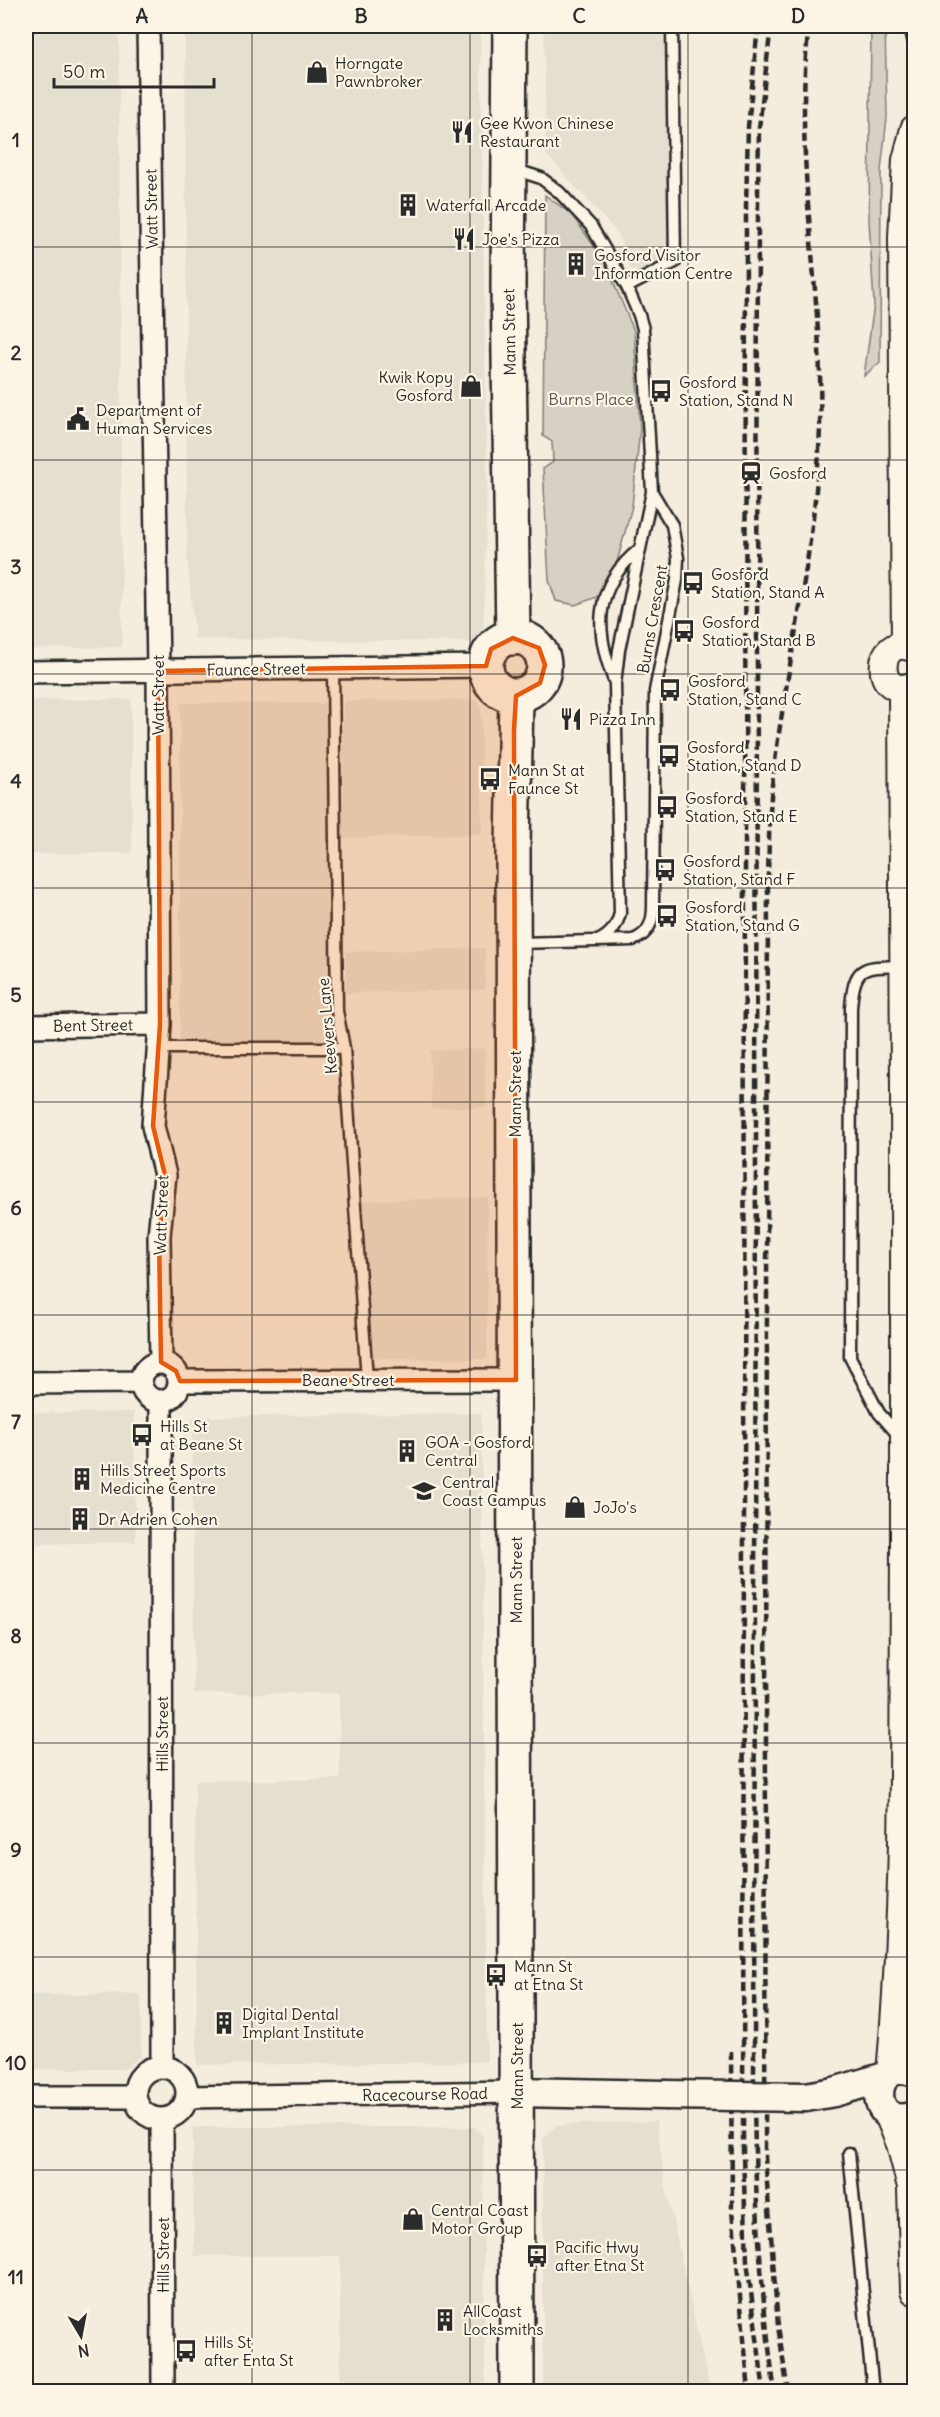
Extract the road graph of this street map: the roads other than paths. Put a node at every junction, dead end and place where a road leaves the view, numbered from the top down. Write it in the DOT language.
graph roads {
  1 [pos="148,26"];
  2 [pos="510,26"];
  3 [pos="672,26"];
  4 [pos="910,26"];
  5 [pos="915,43"];
  6 [pos="915,129"];
  7 [pos="509,168"];
  8 [pos="627,286"];
  9 [pos="652,492"];
  10 [pos="640,549"];
  11 [pos="513,638"];
  12 [pos="910,647"];
  13 [pos="486,666"];
  14 [pos="333,669"];
  15 [pos="158,670"];
  16 [pos="26,672"];
  17 [pos="615,684"];
  18 [pos="908,686"];
  19 [pos="516,696"];
  20 [pos="598,941"];
  21 [pos="514,943"];
  22 [pos="903,966"];
  23 [pos="160,1024"];
  24 [pos="26,1026"];
  25 [pos="159,1048"];
  26 [pos="344,1048"];
  27 [pos="909,1312"];
  28 [pos="161,1362"];
  29 [pos="368,1380"];
  30 [pos="516,1380"];
  31 [pos="140,1382"];
  32 [pos="180,1382"];
  33 [pos="26,1383"];
  34 [pos="161,1402"];
  35 [pos="909,1416"];
  36 [pos="904,1442"];
  37 [pos="909,1660"];
  38 [pos="162,2067"];
  39 [pos="901,2074"];
  40 [pos="517,2092"];
  41 [pos="26,2097"];
  42 [pos="135,2097"];
  43 [pos="187,2097"];
  44 [pos="806,2097"];
  45 [pos="884,2109"];
  46 [pos="915,2115"];
  47 [pos="162,2119"];
  48 [pos="849,2153"];
  49 [pos="915,2163"];
  50 [pos="911,2189"];
  51 [pos="915,2291"];
  52 [pos="163,2391"];
  53 [pos="517,2391"];
  54 [pos="873,2391"];
  1 -- 15 [label="street, Watt Street"];
  2 -- 7 [label="main road, Mann Street"];
  3 -- 8 [label="lane"];
  4 -- 5 [label="lane"];
  6 -- 12 [label="street"];
  7 -- 8 [label="lane, Burns Crescent"];
  7 -- 11 [label="main road, Mann Street"];
  8 -- 9 [label="lane, Burns Crescent"];
  9 -- 10 [label="lane"];
  9 -- 20 [label="lane, Burns Crescent"];
  10 -- 17 [label="lane"];
  10 -- 17 [label="lane"];
  11 -- 13 [label="main road"];
  11 -- 19 [label="main road"];
  12 -- 18 [label="street"];
  13 -- 14 [label="street, Faunce Street"];
  13 -- 19 [label="main road"];
  14 -- 15 [label="street, Faunce Street"];
  14 -- 26 [label="lane, Keevers Lane"];
  15 -- 16 [label="street, Faunce Street"];
  15 -- 23 [label="street, Watt Street"];
  17 -- 20 [label="lane"];
  18 -- 22 [label="street"];
  19 -- 21 [label="main road, Mann Street"];
  20 -- 21 [label="lane, Burns Crescent"];
  21 -- 30 [label="main road, Mann Street"];
  22 -- 27 [label="street"];
  22 -- 36 [label="lane"];
  23 -- 24 [label="street, Bent Street"];
  23 -- 25 [label="street, Watt Street"];
  25 -- 26 [label="lane"];
  25 -- 28 [label="street, Watt Street"];
  26 -- 29 [label="lane, Keevers Lane"];
  27 -- 35 [label="street"];
  28 -- 31 [label="street"];
  28 -- 32 [label="street"];
  29 -- 30 [label="street, Beane Street"];
  29 -- 32 [label="street, Beane Street"];
  30 -- 40 [label="main road, Mann Street"];
  31 -- 33 [label="street"];
  31 -- 34 [label="street"];
  32 -- 34 [label="street"];
  34 -- 38 [label="street, Hills Street"];
  35 -- 36 [label="street"];
  36 -- 37 [label="street"];
  37 -- 39 [label="street"];
  38 -- 42 [label="street"];
  38 -- 43 [label="street"];
  39 -- 44 [label="main road, Racecourse Road"];
  39 -- 45 [label="main road"];
  40 -- 43 [label="street, Racecourse Road"];
  40 -- 44 [label="main road, Racecourse Road, bridge"];
  40 -- 53 [label="main road, Mann Street"];
  41 -- 42 [label="street"];
  42 -- 47 [label="street"];
  43 -- 47 [label="street"];
  44 -- 45 [label="main road, Racecourse Road"];
  45 -- 46 [label="main road, Racecourse Road"];
  45 -- 50 [label="street"];
  47 -- 52 [label="street, Hills Street"];
  48 -- 54 [label="lane"];
  49 -- 50 [label="street"];
  50 -- 51 [label="street"];
}
